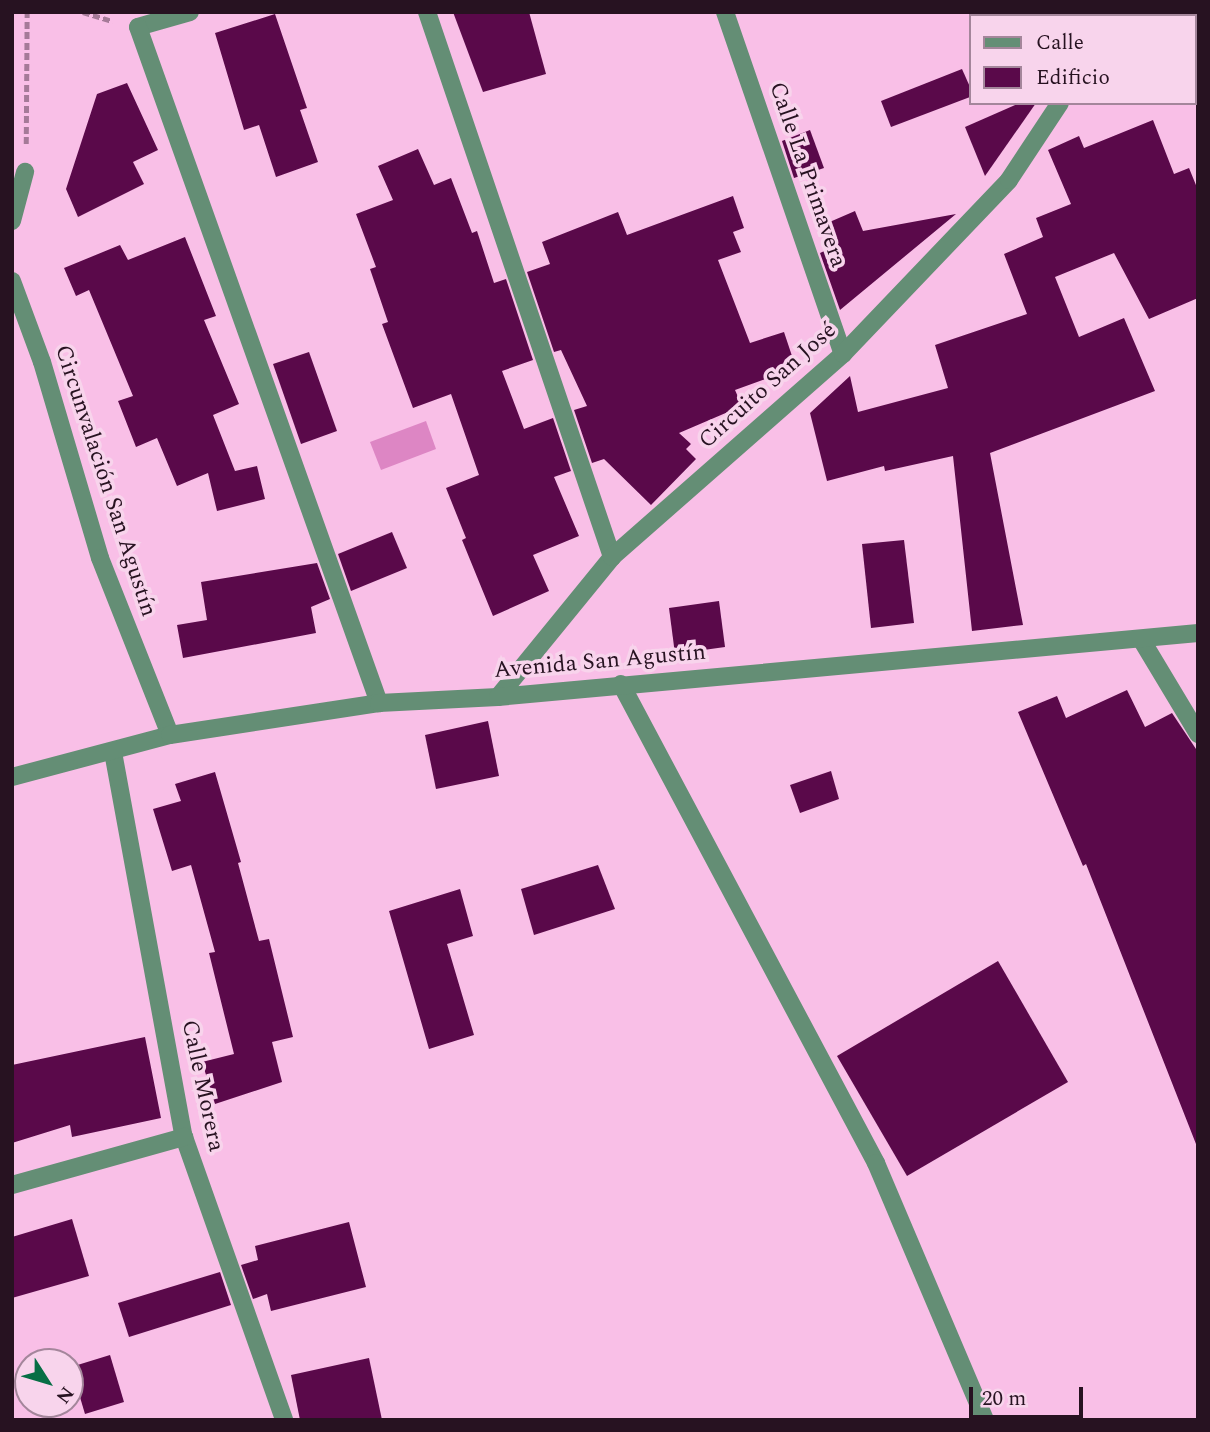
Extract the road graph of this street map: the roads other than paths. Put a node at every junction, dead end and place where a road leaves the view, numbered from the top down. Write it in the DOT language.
graph roads {
  1 [pos="190,12"];
  2 [pos="427,12"];
  3 [pos="725,12"];
  4 [pos="1059,105"];
  5 [pos="26,172"];
  6 [pos="12,221"];
  7 [pos="12,281"];
  8 [pos="843,354"];
  9 [pos="612,557"];
  10 [pos="1198,633"];
  11 [pos="1140,639"];
  12 [pos="621,684"];
  13 [pos="498,697"];
  14 [pos="379,703"];
  15 [pos="1198,734"];
  16 [pos="170,735"];
  17 [pos="113,752"];
  18 [pos="12,777"];
  19 [pos="184,1137"];
  20 [pos="12,1185"];
  21 [pos="284,1420"];
  22 [pos="985,1420"];
  1 -- 14 [label="street"];
  2 -- 9 [label="street"];
  3 -- 8 [label="street, Calle La Primavera"];
  4 -- 8 [label="street, Circuito San José"];
  5 -- 6 [label="street"];
  7 -- 16 [label="street, Circunvalación San Agustín"];
  8 -- 9 [label="street, Circuito San José"];
  9 -- 13 [label="street, Circuito San José"];
  10 -- 11 [label="street, Avenida San Agustín"];
  11 -- 12 [label="street, Avenida San Agustín"];
  11 -- 15 [label="street"];
  12 -- 13 [label="street, Avenida San Agustín"];
  12 -- 22 [label="street"];
  13 -- 14 [label="street, Avenida San Agustín"];
  14 -- 16 [label="street, Avenida San Agustín"];
  16 -- 17 [label="street, Avenida San Agustín"];
  17 -- 18 [label="street, Avenida San Agustín"];
  17 -- 19 [label="street, Calle Morera"];
  19 -- 20 [label="street"];
  19 -- 21 [label="street, Calle Morera"];
}
